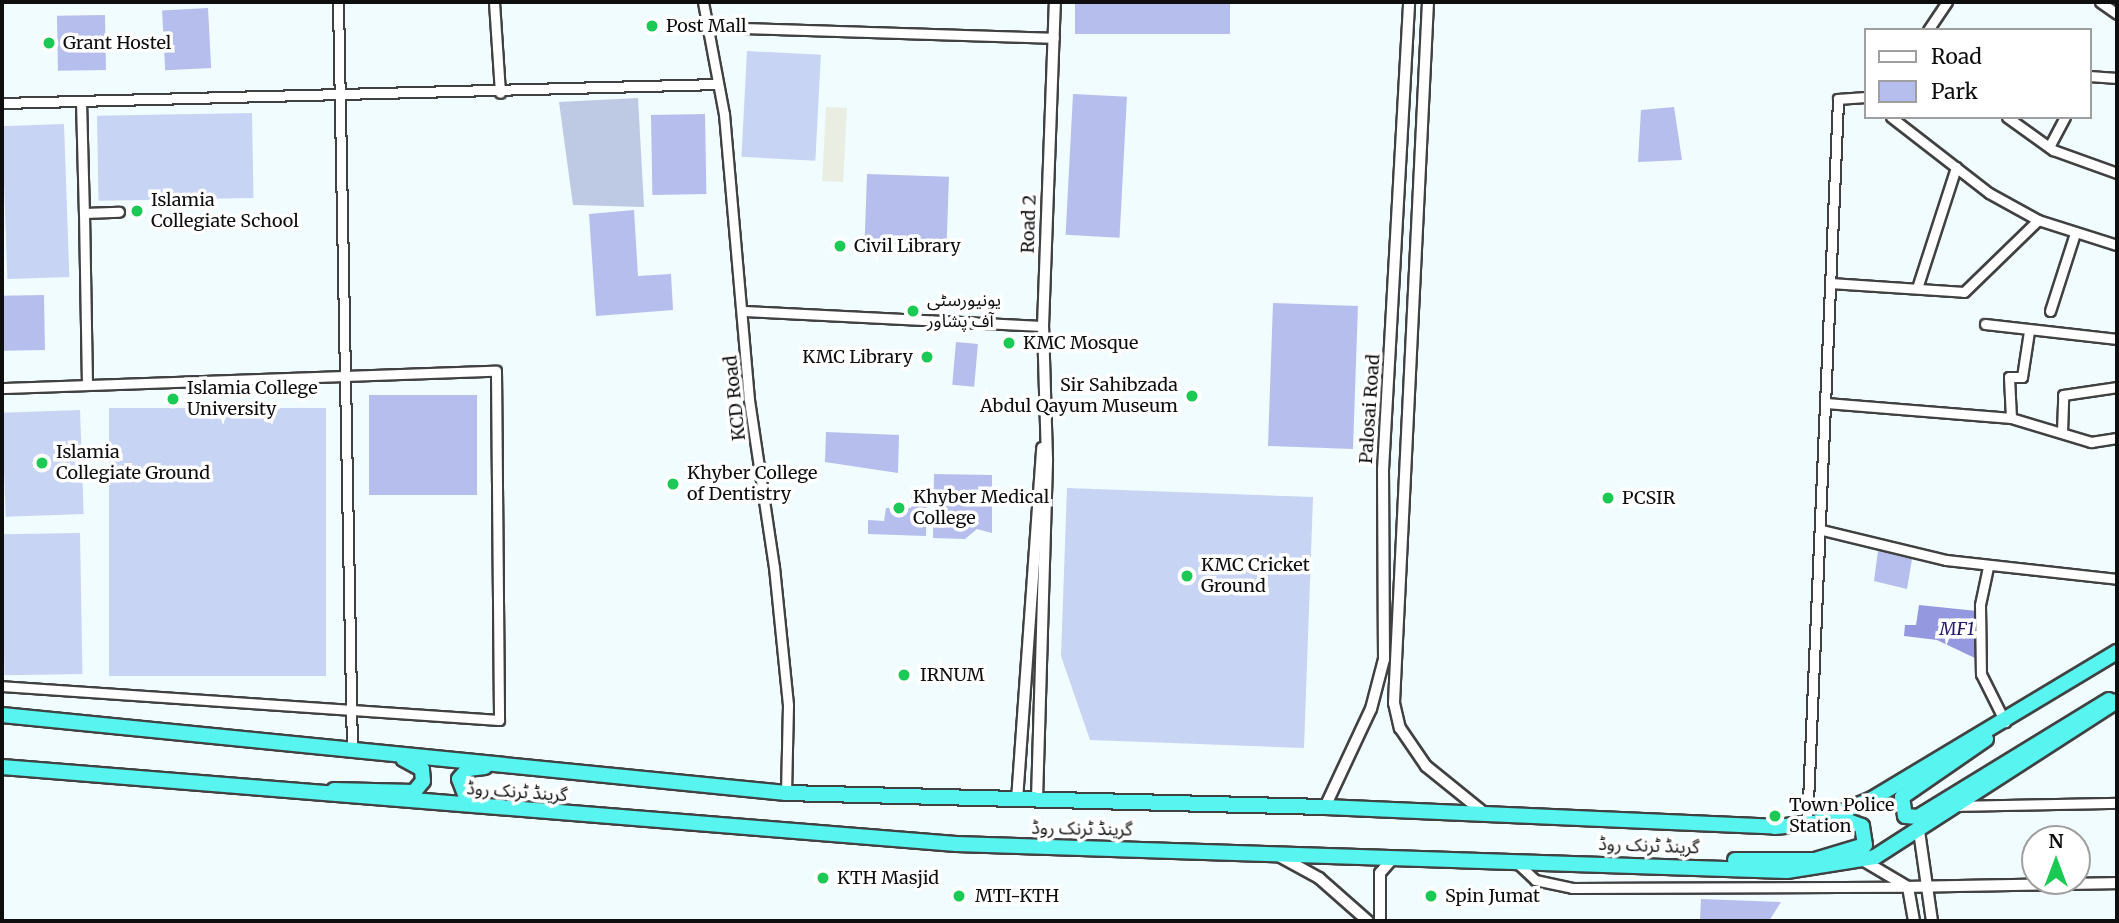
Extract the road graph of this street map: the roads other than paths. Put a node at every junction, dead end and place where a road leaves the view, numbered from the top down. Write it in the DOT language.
graph roads {
  1 [pos="338,2"];
  2 [pos="494,2"];
  3 [pos="703,2"];
  4 [pos="1055,2"];
  5 [pos="1409,2"];
  6 [pos="1428,2"];
  7 [pos="2100,2"];
  8 [pos="1942,3"];
  9 [pos="2117,14"];
  10 [pos="708,27"];
  11 [pos="1929,28"];
  12 [pos="1054,38"];
  13 [pos="2091,76"];
  14 [pos="2117,78"];
  15 [pos="717,84"];
  16 [pos="500,93"];
  17 [pos="341,94"];
  18 [pos="1863,100"];
  19 [pos="81,101"];
  20 [pos="2,103"];
  21 [pos="1894,119"];
  22 [pos="2010,119"];
  23 [pos="2064,119"];
  24 [pos="2049,147"];
  25 [pos="1956,167"];
  26 [pos="2117,173"];
  27 [pos="120,212"];
  28 [pos="84,213"];
  29 [pos="2038,220"];
  30 [pos="2075,233"];
  31 [pos="2117,245"];
  32 [pos="1830,283"];
  33 [pos="1918,285"];
  34 [pos="744,311"];
  35 [pos="2050,312"];
  36 [pos="1985,324"];
  37 [pos="1043,326"];
  38 [pos="2029,331"];
  39 [pos="2117,339"];
  40 [pos="345,377"];
  41 [pos="87,385"];
  42 [pos="2117,387"];
  43 [pos="2,388"];
  44 [pos="1826,403"];
  45 [pos="2011,418"];
  46 [pos="2062,432"];
  47 [pos="2117,438"];
  48 [pos="1042,448"];
  49 [pos="1822,530"];
  50 [pos="1988,567"];
  51 [pos="2117,579"];
  52 [pos="1385,618"];
  53 [pos="1398,619"];
  54 [pos="2117,652"];
  55 [pos="2,686"];
  56 [pos="2117,699"];
  57 [pos="353,712"];
  58 [pos="2,715"];
  59 [pos="2000,725"];
  60 [pos="354,750"];
  61 [pos="518,764"];
  62 [pos="2,767"];
  63 [pos="786,793"];
  64 [pos="291,794"];
  65 [pos="1037,799"];
  66 [pos="1017,800"];
  67 [pos="2117,803"];
  68 [pos="1954,806"];
  69 [pos="1325,807"];
  70 [pos="1483,812"];
  71 [pos="544,814"];
  72 [pos="1834,816"];
  73 [pos="1915,824"];
  74 [pos="1807,825"];
  75 [pos="1279,856"];
  76 [pos="1392,859"];
  77 [pos="1515,861"];
  78 [pos="1864,861"];
  79 [pos="1685,867"];
  80 [pos="2117,883"];
  81 [pos="1908,887"];
  82 [pos="1926,887"];
  83 [pos="1367,921"];
  84 [pos="1380,921"];
  85 [pos="1914,921"];
  86 [pos="1932,921"];
  1 -- 17 [label="street"];
  2 -- 16 [label="street"];
  3 -- 10 [label="street, KCD Road"];
  4 -- 12 [label="street, Road 2"];
  5 -- 52 [label="street, Palosai Road"];
  6 -- 53 [label="street"];
  7 -- 9 [label="street"];
  8 -- 11 [label="street"];
  10 -- 12 [label="street"];
  10 -- 15 [label="street, KCD Road"];
  12 -- 37 [label="street, Road 2"];
  13 -- 14 [label="street"];
  15 -- 16 [label="street"];
  15 -- 34 [label="street, KCD Road"];
  16 -- 17 [label="street"];
  17 -- 19 [label="street"];
  17 -- 40 [label="street"];
  18 -- 32 [label="street"];
  19 -- 20 [label="street"];
  19 -- 28 [label="street"];
  21 -- 25 [label="street"];
  22 -- 24 [label="street"];
  23 -- 24 [label="street"];
  24 -- 26 [label="street"];
  25 -- 29 [label="street"];
  25 -- 33 [label="street"];
  27 -- 28 [label="street"];
  28 -- 41 [label="street"];
  29 -- 30 [label="street"];
  29 -- 33 [label="street"];
  30 -- 31 [label="street"];
  30 -- 35 [label="street"];
  32 -- 33 [label="street"];
  32 -- 44 [label="street"];
  34 -- 37 [label="street"];
  34 -- 63 [label="street, KCD Road"];
  36 -- 38 [label="street"];
  37 -- 48 [label="street, Road 2"];
  38 -- 39 [label="street"];
  38 -- 45 [label="street"];
  40 -- 41 [label="street"];
  40 -- 57 [label="street"];
  40 -- 57 [label="street"];
  41 -- 43 [label="street"];
  42 -- 46 [label="street"];
  44 -- 45 [label="street"];
  44 -- 49 [label="street"];
  45 -- 46 [label="street"];
  46 -- 47 [label="street"];
  48 -- 65 [label="street, Road 2"];
  48 -- 66 [label="street, Road 2"];
  49 -- 50 [label="street"];
  49 -- 74 [label="street"];
  50 -- 51 [label="street"];
  50 -- 59 [label="street"];
  52 -- 53 [label="street"];
  52 -- 69 [label="street, Palosai Road"];
  53 -- 70 [label="street"];
  54 -- 59 [label="highway, گرینڈ ٹرنک روڈ"];
  55 -- 57 [label="street"];
  56 -- 68 [label="highway, گرینڈ ٹرنک روڈ"];
  56 -- 73 [label="highway"];
  57 -- 60 [label="street"];
  58 -- 60 [label="highway, گرینڈ ٹرنک روڈ"];
  59 -- 72 [label="highway, گرینڈ ٹرنک روڈ"];
  59 -- 73 [label="highway"];
  60 -- 61 [label="highway, گرینڈ ٹرنک روڈ"];
  60 -- 64 [label="highway"];
  61 -- 63 [label="highway, گرینڈ ٹرنک روڈ"];
  61 -- 71 [label="highway"];
  62 -- 64 [label="highway, گرینڈ ٹرنک روڈ"];
  63 -- 66 [label="highway, گرینڈ ٹرنک روڈ"];
  64 -- 71 [label="highway, گرینڈ ٹرنک روڈ"];
  65 -- 66 [label="highway, گرینڈ ٹرنک روڈ"];
  65 -- 69 [label="highway, گرینڈ ٹرنک روڈ"];
  67 -- 68 [label="street"];
  68 -- 73 [label="highway, گرینڈ ٹرنک روڈ"];
  69 -- 70 [label="highway, گرینڈ ٹرنک روڈ"];
  70 -- 74 [label="highway, گرینڈ ٹرنک روڈ"];
  71 -- 75 [label="highway, گرینڈ ٹرنک روڈ"];
  72 -- 74 [label="highway, گرینڈ ٹرنک روڈ"];
  72 -- 79 [label="highway"];
  73 -- 78 [label="highway, گرینڈ ٹرنک روڈ"];
  73 -- 82 [label="street"];
  75 -- 76 [label="highway, گرینڈ ٹرنک روڈ"];
  75 -- 83 [label="street"];
  76 -- 77 [label="highway, گرینڈ ٹرنک روڈ"];
  76 -- 84 [label="street"];
  77 -- 79 [label="highway, گرینڈ ٹرنک روڈ"];
  77 -- 81 [label="street"];
  78 -- 79 [label="highway, گرینڈ ٹرنک روڈ"];
  78 -- 81 [label="street"];
  80 -- 82 [label="street"];
  81 -- 82 [label="street"];
  81 -- 85 [label="street"];
  82 -- 86 [label="street"];
}
